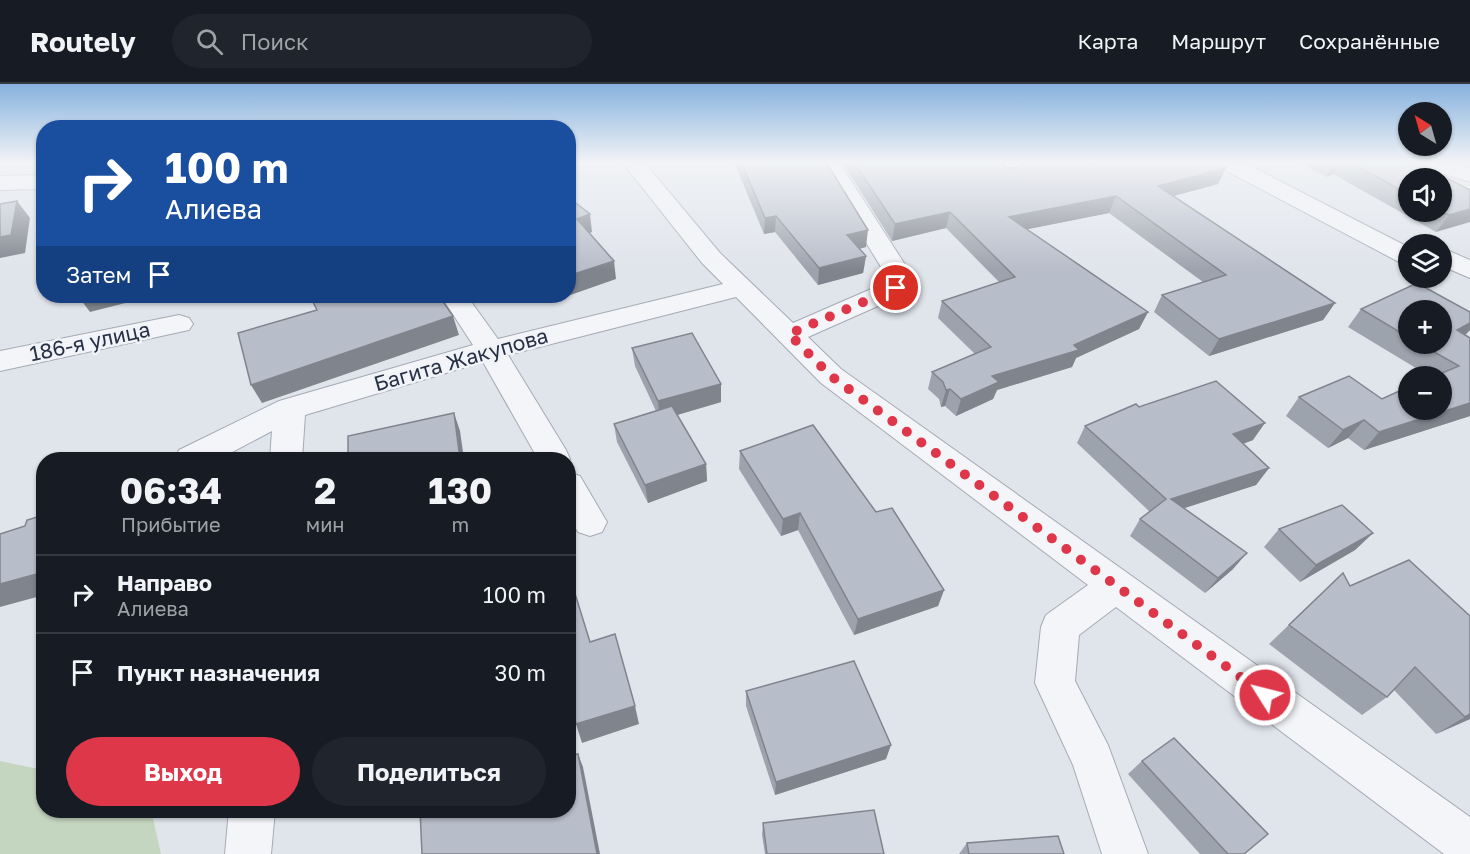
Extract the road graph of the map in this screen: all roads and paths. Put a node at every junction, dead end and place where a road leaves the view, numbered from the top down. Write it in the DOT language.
graph roads {
  1 [pos="662,198"];
  2 [pos="850,198"];
  3 [pos="1295,198"];
  4 [pos="1331,198"];
  5 [pos="1401,234"];
  6 [pos="1398,252"];
  7 [pos="741,288"];
  8 [pos="459,303"];
  9 [pos="179,324"];
  10 [pos="789,334"];
  11 [pos="491,350"];
  12 [pos="0,361"];
  13 [pos="291,409"];
  14 [pos="205,452"];
  15 [pos="287,452"];
  16 [pos="550,452"];
  17 [pos="576,498"];
  18 [pos="590,522"];
  19 [pos="1116,586"];
  20 [pos="251,818"];
  21 [pos="1470,844"];
  22 [pos="248,854"];
  23 [pos="1125,854"];
  1 -- 7 [label="street"];
  2 -- 10 [label="street"];
  3 -- 6 [label="street"];
  4 -- 5 [label="street"];
  7 -- 10 [label="street"];
  7 -- 11 [label="street, Багита Жакупова"];
  8 -- 11 [label="street"];
  9 -- 12 [label="street, 186-я улица"];
  10 -- 19 [label="street"];
  11 -- 13 [label="street, Багита Жакупова"];
  11 -- 16 [label="street"];
  13 -- 14 [label="street, Багита Жакупова"];
  13 -- 15 [label="street"];
  17 -- 18 [label="street"];
  19 -- 21 [label="street"];
  19 -- 23 [label="street"];
  20 -- 22 [label="street"];
}
